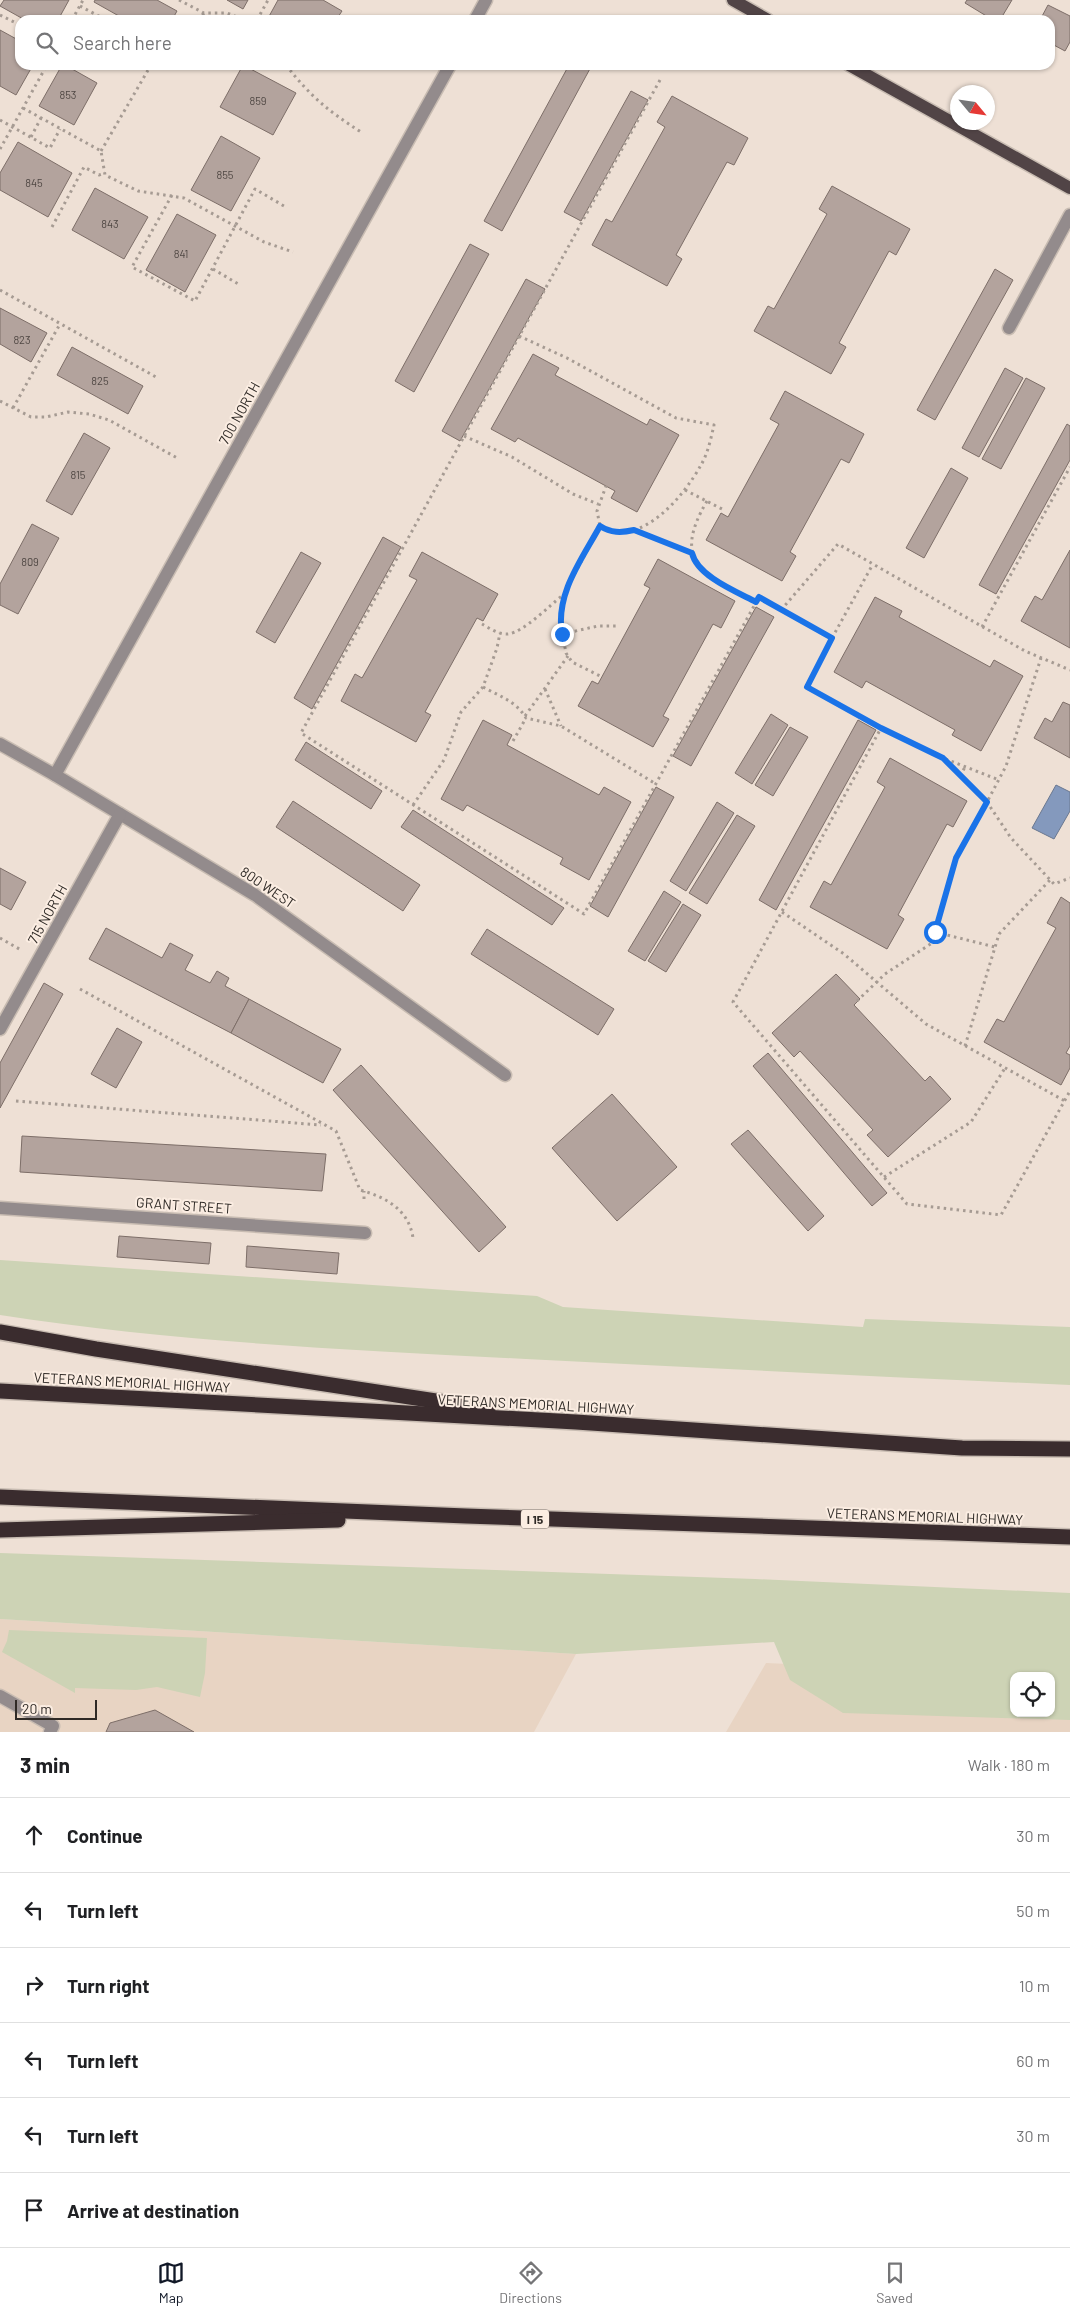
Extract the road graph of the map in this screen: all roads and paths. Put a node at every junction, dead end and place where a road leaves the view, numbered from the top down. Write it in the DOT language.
graph roads {
  1 [pos="83,0"];
  2 [pos="179,0"];
  3 [pos="268,0"];
  4 [pos="486,0"];
  5 [pos="733,0"];
  6 [pos="80,6"];
  7 [pos="204,13"];
  8 [pos="0,15"];
  9 [pos="75,15"];
  10 [pos="97,15"];
  11 [pos="232,15"];
  12 [pos="260,15"];
  13 [pos="478,15"];
  14 [pos="759,15"];
  15 [pos="15,23"];
  16 [pos="44,70"];
  17 [pos="148,70"];
  18 [pos="290,70"];
  19 [pos="447,70"];
  20 [pos="858,70"];
  21 [pos="660,80"];
  22 [pos="23,108"];
  23 [pos="42,118"];
  24 [pos="0,120"];
  25 [pos="12,127"];
  26 [pos="60,129"];
  27 [pos="361,132"];
  28 [pos="30,137"];
  29 [pos="0,149"];
  30 [pos="101,151"];
  31 [pos="105,173"];
  32 [pos="1070,188"];
  33 [pos="172,194"];
  34 [pos="284,206"];
  35 [pos="1070,215"];
  36 [pos="236,226"];
  37 [pos="52,227"];
  38 [pos="293,252"];
  39 [pos="213,269"];
  40 [pos="240,285"];
  41 [pos="0,290"];
  42 [pos="60,324"];
  43 [pos="1009,328"];
  44 [pos="519,336"];
  45 [pos="156,377"];
  46 [pos="0,401"];
  47 [pos="13,408"];
  48 [pos="464,436"];
  49 [pos="179,459"];
  50 [pos="1070,467"];
  51 [pos="606,486"];
  52 [pos="685,490"];
  53 [pos="708,502"];
  54 [pos="598,504"];
  55 [pos="722,509"];
  56 [pos="600,526"];
  57 [pos="634,530"];
  58 [pos="692,553"];
  59 [pos="873,564"];
  60 [pos="564,594"];
  61 [pos="756,602"];
  62 [pos="781,610"];
  63 [pos="482,624"];
  64 [pos="618,626"];
  65 [pos="982,627"];
  66 [pos="500,633"];
  67 [pos="562,634"];
  68 [pos="832,638"];
  69 [pos="568,656"];
  70 [pos="1041,658"];
  71 [pos="1070,670"];
  72 [pos="600,676"];
  73 [pos="483,687"];
  74 [pos="545,689"];
  75 [pos="525,717"];
  76 [pos="561,726"];
  77 [pos="881,728"];
  78 [pos="513,741"];
  79 [pos="0,744"];
  80 [pos="943,758"];
  81 [pos="965,767"];
  82 [pos="55,775"];
  83 [pos="960,776"];
  84 [pos="999,780"];
  85 [pos="656,784"];
  86 [pos="987,802"];
  87 [pos="413,805"];
  88 [pos="120,814"];
  89 [pos="1070,878"];
  90 [pos="1050,880"];
  91 [pos="782,912"];
  92 [pos="935,932"];
  93 [pos="0,938"];
  94 [pos="995,947"];
  95 [pos="24,951"];
  96 [pos="876,982"];
  97 [pos="80,989"];
  98 [pos="857,1001"];
  99 [pos="0,1029"];
  100 [pos="965,1046"];
  101 [pos="1004,1068"];
  102 [pos="506,1075"];
  103 [pos="1070,1091"];
  104 [pos="16,1101"];
  105 [pos="1065,1101"];
  106 [pos="324,1125"];
  107 [pos="884,1177"];
  108 [pos="364,1191"];
  109 [pos="364,1199"];
  110 [pos="0,1208"];
  111 [pos="366,1233"];
  112 [pos="414,1238"];
  113 [pos="0,1332"];
  114 [pos="0,1391"];
  115 [pos="576,1422"];
  116 [pos="1070,1449"];
  117 [pos="0,1497"];
  118 [pos="466,1516"];
  119 [pos="0,1530"];
  120 [pos="1070,1537"];
  121 [pos="0,1696"];
  122 [pos="50,1732"];
  1 -- 6 [label="path"];
  2 -- 7 [label="path"];
  3 -- 12 [label="path"];
  4 -- 13 [label="street"];
  5 -- 14 [label="main road"];
  6 -- 9 [label="path"];
  6 -- 10 [label="path"];
  7 -- 11 [label="path"];
  8 -- 15 [label="path"];
  16 -- 22 [label="path"];
  17 -- 30 [label="path"];
  18 -- 27 [label="path"];
  19 -- 82 [label="street, 700 NORTH"];
  20 -- 32 [label="main road"];
  21 -- 44 [label="path"];
  22 -- 23 [label="path"];
  22 -- 25 [label="path"];
  23 -- 26 [label="path"];
  23 -- 28 [label="path"];
  24 -- 25 [label="path"];
  25 -- 28 [label="path"];
  25 -- 29 [label="path"];
  26 -- 28 [label="path"];
  26 -- 30 [label="path"];
  30 -- 31 [label="path"];
  31 -- 33 [label="path"];
  31 -- 37 [label="path"];
  33 -- 36 [label="path"];
  33 -- 39 [label="path"];
  34 -- 36 [label="path"];
  35 -- 43 [label="street"];
  36 -- 38 [label="path"];
  36 -- 39 [label="path"];
  39 -- 40 [label="path"];
  41 -- 42 [label="path"];
  42 -- 45 [label="path"];
  42 -- 47 [label="path"];
  44 -- 48 [label="path"];
  44 -- 52 [label="path"];
  46 -- 47 [label="path"];
  47 -- 49 [label="path"];
  48 -- 54 [label="path"];
  48 -- 87 [label="path"];
  50 -- 65 [label="path"];
  51 -- 54 [label="path"];
  52 -- 53 [label="path"];
  52 -- 57 [label="path"];
  53 -- 55 [label="path"];
  53 -- 58 [label="path"];
  54 -- 56 [label="path"];
  56 -- 57 [label="path"];
  56 -- 60 [label="path"];
  57 -- 58 [label="path"];
  58 -- 61 [label="path"];
  59 -- 62 [label="path"];
  59 -- 65 [label="path"];
  59 -- 68 [label="path"];
  60 -- 66 [label="path"];
  60 -- 67 [label="path"];
  61 -- 62 [label="path"];
  61 -- 85 [label="path"];
  62 -- 68 [label="path"];
  63 -- 66 [label="path"];
  64 -- 67 [label="path"];
  65 -- 70 [label="path"];
  66 -- 73 [label="path"];
  67 -- 69 [label="path"];
  68 -- 77 [label="path"];
  69 -- 72 [label="path"];
  69 -- 74 [label="path"];
  70 -- 71 [label="path"];
  70 -- 84 [label="path"];
  73 -- 75 [label="path"];
  73 -- 87 [label="path"];
  74 -- 75 [label="path"];
  74 -- 76 [label="path"];
  75 -- 76 [label="path"];
  75 -- 78 [label="path"];
  76 -- 85 [label="path"];
  77 -- 80 [label="path"];
  77 -- 91 [label="path"];
  79 -- 82 [label="street, 800 WEST"];
  80 -- 81 [label="path"];
  80 -- 83 [label="path"];
  81 -- 83 [label="path"];
  81 -- 84 [label="path"];
  82 -- 88 [label="street, 800 WEST"];
  83 -- 86 [label="path"];
  84 -- 86 [label="path"];
  85 -- 87 [label="path"];
  86 -- 90 [label="path"];
  86 -- 92 [label="path"];
  88 -- 99 [label="street, 715 NORTH"];
  88 -- 102 [label="street, 800 WEST"];
  89 -- 90 [label="path"];
  90 -- 94 [label="path"];
  91 -- 96 [label="path"];
  91 -- 107 [label="path"];
  92 -- 94 [label="path"];
  92 -- 96 [label="path"];
  93 -- 95 [label="path"];
  94 -- 100 [label="path"];
  96 -- 98 [label="path"];
  96 -- 100 [label="path"];
  97 -- 106 [label="path"];
  100 -- 101 [label="path"];
  101 -- 105 [label="path"];
  101 -- 107 [label="path"];
  103 -- 105 [label="path"];
  104 -- 106 [label="path"];
  105 -- 107 [label="path"];
  106 -- 108 [label="path"];
  108 -- 109 [label="path"];
  108 -- 112 [label="path"];
  110 -- 111 [label="street, GRANT STREET"];
  113 -- 115 [label="highway"];
  114 -- 115 [label="highway, VETERANS MEMORIAL HIGHWAY"];
  115 -- 116 [label="highway, VETERANS MEMORIAL HIGHWAY"];
  117 -- 118 [label="highway, VETERANS MEMORIAL HIGHWAY / I 15"];
  118 -- 119 [label="highway"];
  118 -- 120 [label="highway, VETERANS MEMORIAL HIGHWAY / I 15"];
  121 -- 122 [label="street"];
}
